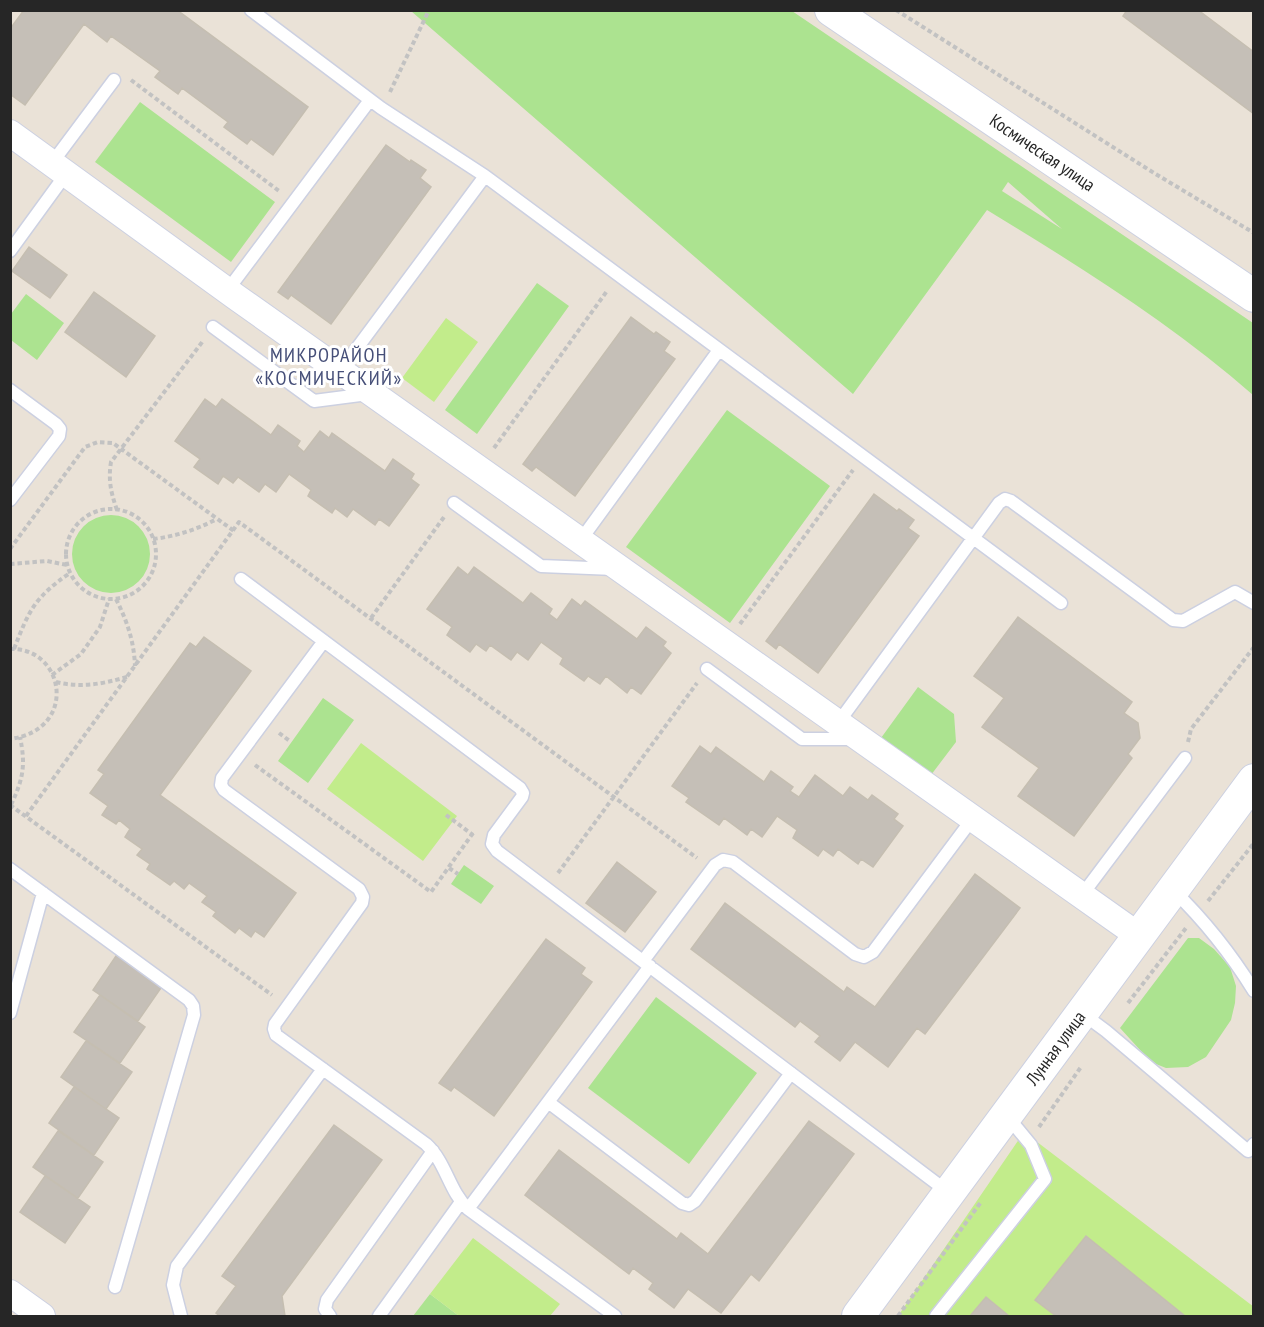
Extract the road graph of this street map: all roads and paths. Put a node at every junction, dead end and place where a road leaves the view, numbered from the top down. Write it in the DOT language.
graph roads {
  1 [pos="251,10"];
  2 [pos="429,10"];
  3 [pos="831,10"];
  4 [pos="896,10"];
  5 [pos="114,80"];
  6 [pos="370,100"];
  7 [pos="381,108"];
  8 [pos="10,133"];
  9 [pos="59,169"];
  10 [pos="484,176"];
  11 [pos="293,202"];
  12 [pos="1254,233"];
  13 [pos="10,251"];
  14 [pos="227,291"];
  15 [pos="1254,296"];
  16 [pos="213,327"];
  17 [pos="719,350"];
  18 [pos="340,371"];
  19 [pos="10,390"];
  20 [pos="372,394"];
  21 [pos="121,449"];
  22 [pos="10,500"];
  23 [pos="454,503"];
  24 [pos="117,510"];
  25 [pos="217,519"];
  26 [pos="234,531"];
  27 [pos="973,538"];
  28 [pos="153,539"];
  29 [pos="580,541"];
  30 [pos="10,549"];
  31 [pos="10,564"];
  32 [pos="67,565"];
  33 [pos="621,570"];
  34 [pos="70,573"];
  35 [pos="241,579"];
  36 [pos="108,599"];
  37 [pos="116,599"];
  38 [pos="1061,603"];
  39 [pos="1254,603"];
  40 [pos="324,641"];
  41 [pos="1254,647"];
  42 [pos="13,649"];
  43 [pos="135,666"];
  44 [pos="707,669"];
  45 [pos="52,675"];
  46 [pos="128,676"];
  47 [pos="56,682"];
  48 [pos="838,723"];
  49 [pos="20,737"];
  50 [pos="10,739"];
  51 [pos="860,739"];
  52 [pos="240,754"];
  53 [pos="1185,758"];
  54 [pos="1254,780"];
  55 [pos="11,805"];
  56 [pos="446,815"];
  57 [pos="26,816"];
  58 [pos="973,818"];
  59 [pos="478,827"];
  60 [pos="473,835"];
  61 [pos="1254,843"];
  62 [pos="449,868"];
  63 [pos="10,869"];
  64 [pos="712,869"];
  65 [pos="458,874"];
  66 [pos="1173,890"];
  67 [pos="43,893"];
  68 [pos="1082,896"];
  69 [pos="1198,914"];
  70 [pos="1139,936"];
  71 [pos="646,964"];
  72 [pos="1254,991"];
  73 [pos="287,1006"];
  74 [pos="10,1012"];
  75 [pos="1094,1022"];
  76 [pos="323,1069"];
  77 [pos="791,1073"];
  78 [pos="548,1102"];
  79 [pos="1006,1115"];
  80 [pos="1026,1140"];
  81 [pos="1254,1144"];
  82 [pos="434,1151"];
  83 [pos="949,1193"];
  84 [pos="986,1196"];
  85 [pos="465,1205"];
  86 [pos="115,1287"];
  87 [pos="10,1293"];
  88 [pos="42,1317"];
  89 [pos="181,1317"];
  90 [pos="330,1317"];
  91 [pos="379,1317"];
  92 [pos="615,1317"];
  93 [pos="858,1317"];
  94 [pos="898,1317"];
  95 [pos="936,1317"];
  1 -- 6 [label="lane"];
  2 -- 7 [label="path"];
  3 -- 15 [label="street, Космическая улица"];
  4 -- 12 [label="path"];
  5 -- 9 [label="lane"];
  5 -- 11 [label="path"];
  6 -- 7 [label="lane"];
  6 -- 11 [label="lane"];
  7 -- 10 [label="lane"];
  8 -- 9 [label="street"];
  9 -- 13 [label="lane"];
  9 -- 14 [label="street"];
  10 -- 17 [label="lane"];
  10 -- 18 [label="lane"];
  11 -- 14 [label="lane"];
  14 -- 18 [label="street"];
  16 -- 20 [label="lane"];
  16 -- 21 [label="path"];
  17 -- 27 [label="lane"];
  17 -- 29 [label="lane"];
  18 -- 20 [label="street"];
  19 -- 22 [label="lane"];
  20 -- 29 [label="street"];
  21 -- 24 [label="path"];
  21 -- 25 [label="path"];
  21 -- 30 [label="path"];
  23 -- 33 [label="lane"];
  24 -- 28 [label="path"];
  24 -- 32 [label="path"];
  25 -- 26 [label="path"];
  25 -- 28 [label="path"];
  26 -- 43 [label="path"];
  26 -- 64 [label="path"];
  27 -- 38 [label="lane"];
  27 -- 39 [label="lane"];
  27 -- 48 [label="lane"];
  28 -- 37 [label="path"];
  29 -- 33 [label="street"];
  31 -- 32 [label="path"];
  32 -- 34 [label="path"];
  33 -- 48 [label="street"];
  34 -- 36 [label="path"];
  34 -- 42 [label="path"];
  35 -- 40 [label="lane"];
  36 -- 37 [label="path"];
  36 -- 45 [label="path"];
  37 -- 43 [label="path"];
  40 -- 52 [label="lane"];
  40 -- 71 [label="lane"];
  41 -- 53 [label="path"];
  42 -- 45 [label="path"];
  43 -- 46 [label="path"];
  44 -- 51 [label="lane"];
  45 -- 47 [label="path"];
  46 -- 47 [label="path"];
  46 -- 57 [label="path"];
  47 -- 49 [label="path"];
  48 -- 51 [label="street"];
  49 -- 50 [label="path"];
  49 -- 55 [label="path"];
  51 -- 58 [label="street"];
  52 -- 62 [label="path"];
  52 -- 73 [label="lane"];
  53 -- 68 [label="lane"];
  54 -- 66 [label="street, Лунная улица"];
  55 -- 57 [label="path"];
  56 -- 60 [label="path"];
  57 -- 73 [label="path"];
  58 -- 64 [label="lane"];
  58 -- 68 [label="street"];
  59 -- 60 [label="path"];
  60 -- 62 [label="path"];
  61 -- 69 [label="path"];
  62 -- 65 [label="path"];
  63 -- 67 [label="lane"];
  64 -- 71 [label="lane"];
  66 -- 69 [label="lane"];
  66 -- 70 [label="street, Лунная улица"];
  67 -- 74 [label="lane"];
  67 -- 86 [label="lane"];
  68 -- 70 [label="street"];
  69 -- 72 [label="lane"];
  69 -- 75 [label="path"];
  70 -- 75 [label="street, Лунная улица"];
  71 -- 77 [label="lane"];
  71 -- 78 [label="lane"];
  73 -- 76 [label="lane"];
  75 -- 79 [label="street, Лунная улица"];
  75 -- 80 [label="path"];
  75 -- 81 [label="lane"];
  76 -- 82 [label="lane"];
  76 -- 89 [label="lane"];
  77 -- 78 [label="lane"];
  77 -- 83 [label="lane"];
  78 -- 85 [label="lane"];
  79 -- 80 [label="lane"];
  79 -- 83 [label="street, Лунная улица"];
  80 -- 95 [label="lane"];
  82 -- 85 [label="lane"];
  82 -- 90 [label="lane"];
  83 -- 93 [label="street, Лунная улица"];
  84 -- 94 [label="path"];
  85 -- 91 [label="lane"];
  85 -- 92 [label="lane"];
  87 -- 88 [label="street"];
}
